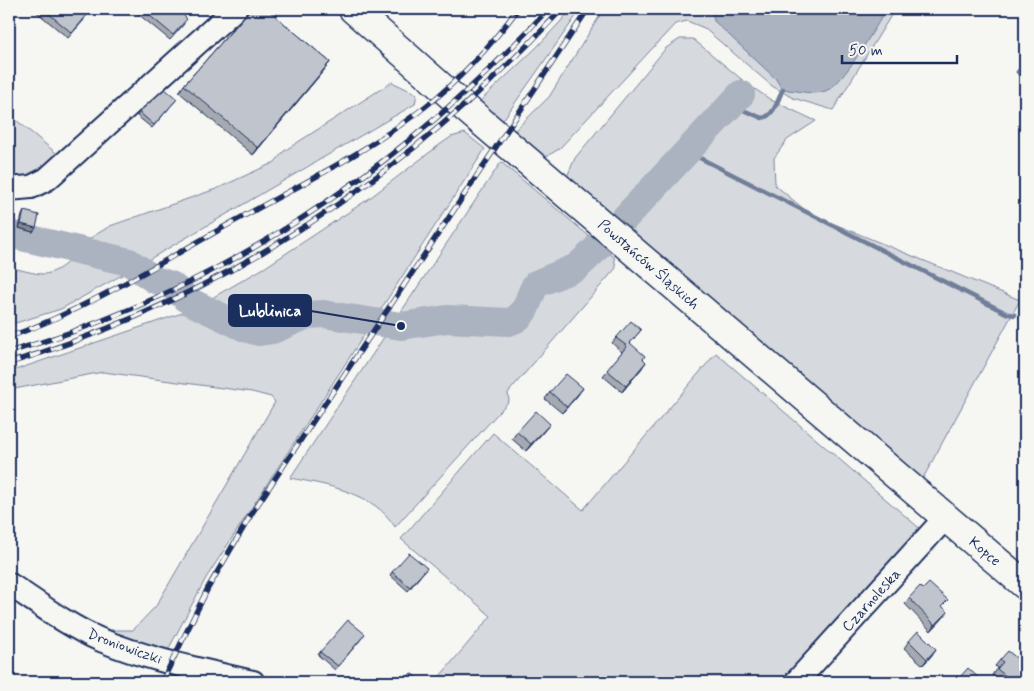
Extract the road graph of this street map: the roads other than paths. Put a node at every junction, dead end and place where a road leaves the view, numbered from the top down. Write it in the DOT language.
graph roads {
  1 [pos="235,9"];
  2 [pos="353,9"];
  3 [pos="9,189"];
  4 [pos="946,517"];
  5 [pos="9,584"];
  6 [pos="1025,585"];
  7 [pos="253,682"];
  8 [pos="796,682"];
  1 -- 3 [label="street"];
  2 -- 4 [label="main road, Powstańców Śląskich"];
  4 -- 6 [label="main road, Kopce"];
  4 -- 8 [label="street, Czarnoleska"];
  5 -- 7 [label="street, Droniowiczki"];
}
